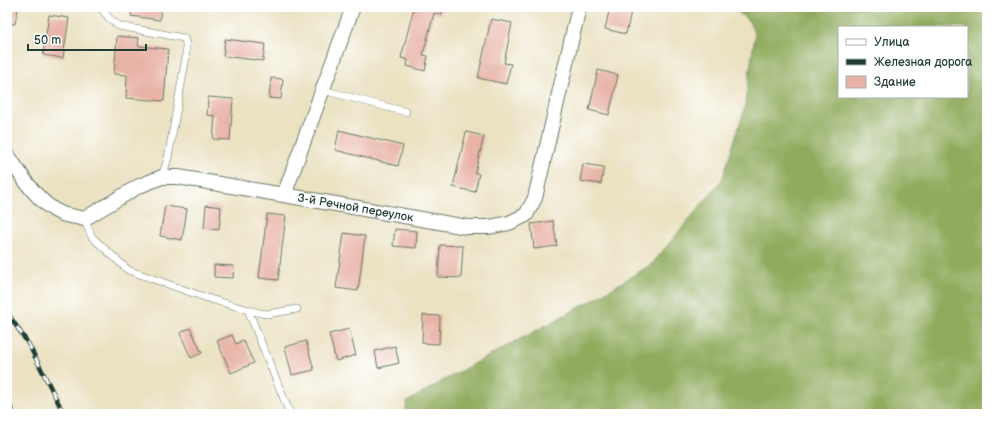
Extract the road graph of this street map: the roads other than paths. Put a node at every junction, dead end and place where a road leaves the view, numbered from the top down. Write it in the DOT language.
graph roads {
  1 [pos="100,7"];
  2 [pos="353,7"];
  3 [pos="579,7"];
  4 [pos="323,90"];
  5 [pos="406,112"];
  6 [pos="7,154"];
  7 [pos="162,177"];
  8 [pos="284,195"];
  9 [pos="84,219"];
  10 [pos="297,309"];
  11 [pos="248,310"];
  12 [pos="290,414"];
  1 -- 7 [label="lane"];
  2 -- 4 [label="street"];
  3 -- 8 [label="street, 3-й Речной переулок"];
  4 -- 5 [label="lane"];
  4 -- 8 [label="street"];
  6 -- 9 [label="street"];
  7 -- 8 [label="street, 3-й Речной переулок"];
  7 -- 9 [label="street, 3-й Речной переулок"];
  9 -- 11 [label="lane"];
  10 -- 11 [label="lane"];
  11 -- 12 [label="lane"];
}
